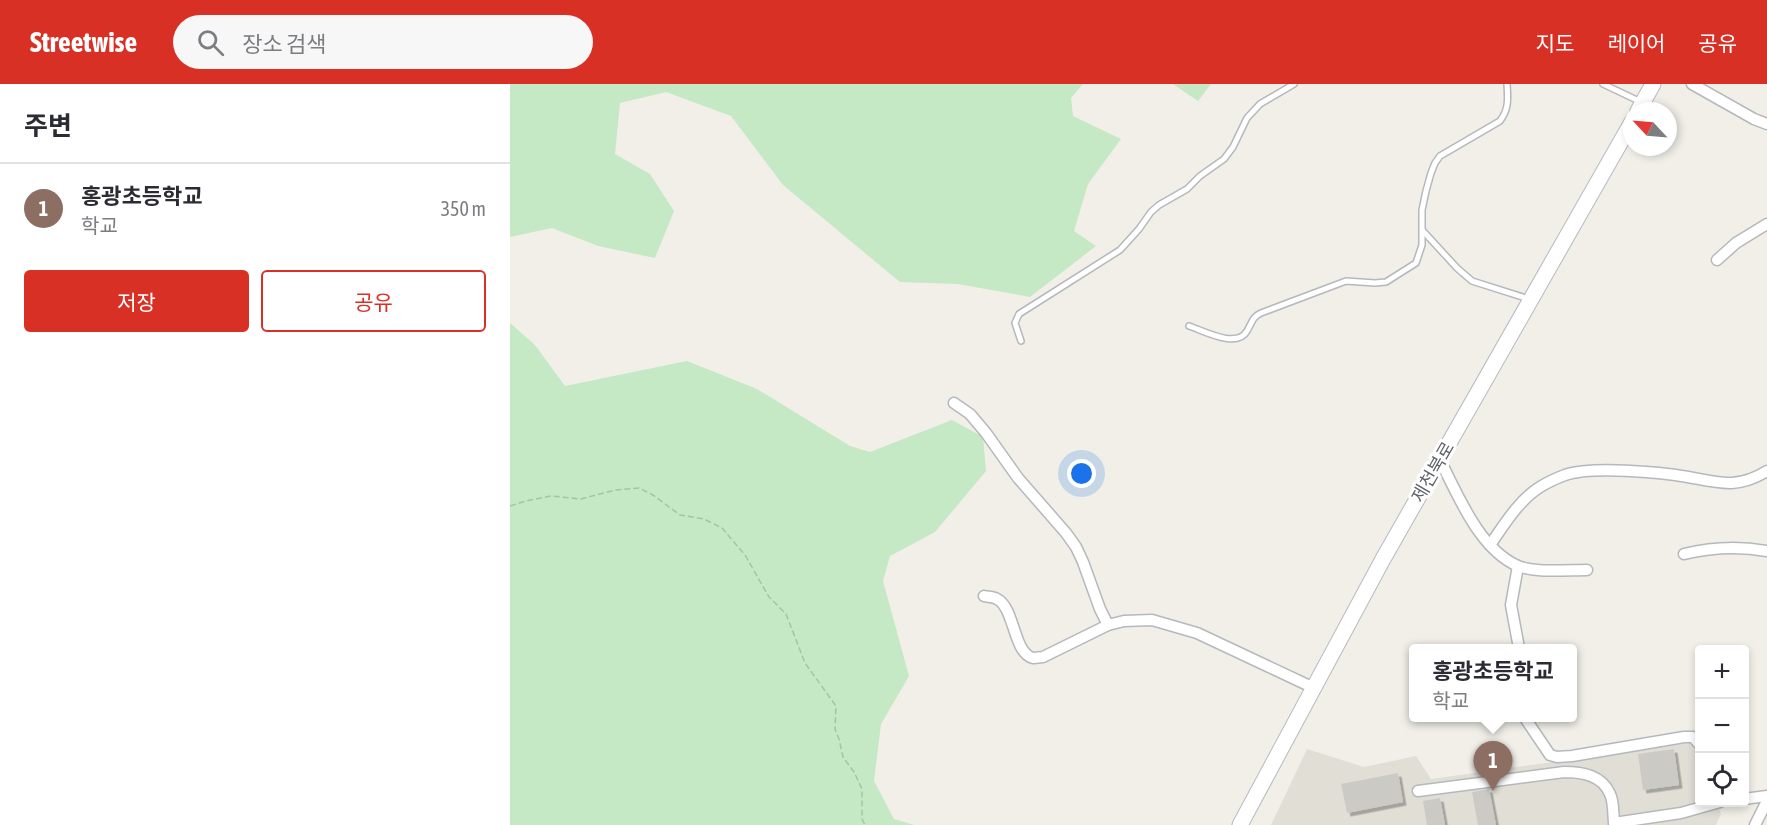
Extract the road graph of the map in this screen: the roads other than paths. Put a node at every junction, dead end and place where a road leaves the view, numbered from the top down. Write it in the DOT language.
graph roads {
  1 [pos="1294,84"];
  2 [pos="1507,84"];
  3 [pos="1603,84"];
  4 [pos="1653,84"];
  5 [pos="1692,84"];
  6 [pos="1609,86"];
  7 [pos="1633,102"];
  8 [pos="1643,102"];
  9 [pos="1767,124"];
  10 [pos="1623,138"];
  11 [pos="1767,224"];
  12 [pos="1423,231"];
  13 [pos="1717,260"];
  14 [pos="1531,299"];
  15 [pos="1189,326"];
  16 [pos="1021,341"];
  17 [pos="954,403"];
  18 [pos="1440,460"];
  19 [pos="1767,471"];
  20 [pos="1490,545"];
  21 [pos="1767,551"];
  22 [pos="1684,554"];
  23 [pos="1518,566"];
  24 [pos="1587,570"];
  25 [pos="984,596"];
  26 [pos="1108,625"];
  27 [pos="1519,644"];
  28 [pos="1314,688"];
  29 [pos="1528,722"];
  30 [pos="1695,739"];
  31 [pos="1418,791"];
  32 [pos="1767,796"];
  33 [pos="1749,798"];
  34 [pos="1767,801"];
  35 [pos="1702,807"];
  36 [pos="1614,824"];
  37 [pos="1240,825"];
  38 [pos="1755,825"];
  1 -- 16 [label="lane"];
  2 -- 12 [label="lane"];
  3 -- 6 [label="lane"];
  4 -- 8 [label="street"];
  5 -- 9 [label="street"];
  6 -- 7 [label="lane"];
  10 -- 14 [label="street, 제천북로"];
  11 -- 13 [label="street"];
  12 -- 14 [label="lane"];
  12 -- 15 [label="lane"];
  14 -- 18 [label="street, 제천북로"];
  17 -- 26 [label="street"];
  18 -- 20 [label="street"];
  18 -- 28 [label="street, 제천북로"];
  19 -- 20 [label="street"];
  20 -- 23 [label="street"];
  21 -- 22 [label="street"];
  23 -- 24 [label="street"];
  23 -- 27 [label="street"];
  25 -- 26 [label="street"];
  26 -- 28 [label="street"];
  28 -- 37 [label="street, 제천북로"];
  29 -- 30 [label="street"];
  31 -- 36 [label="street"];
  32 -- 33 [label="street"];
  34 -- 38 [label="street"];
  35 -- 36 [label="street"];
}
